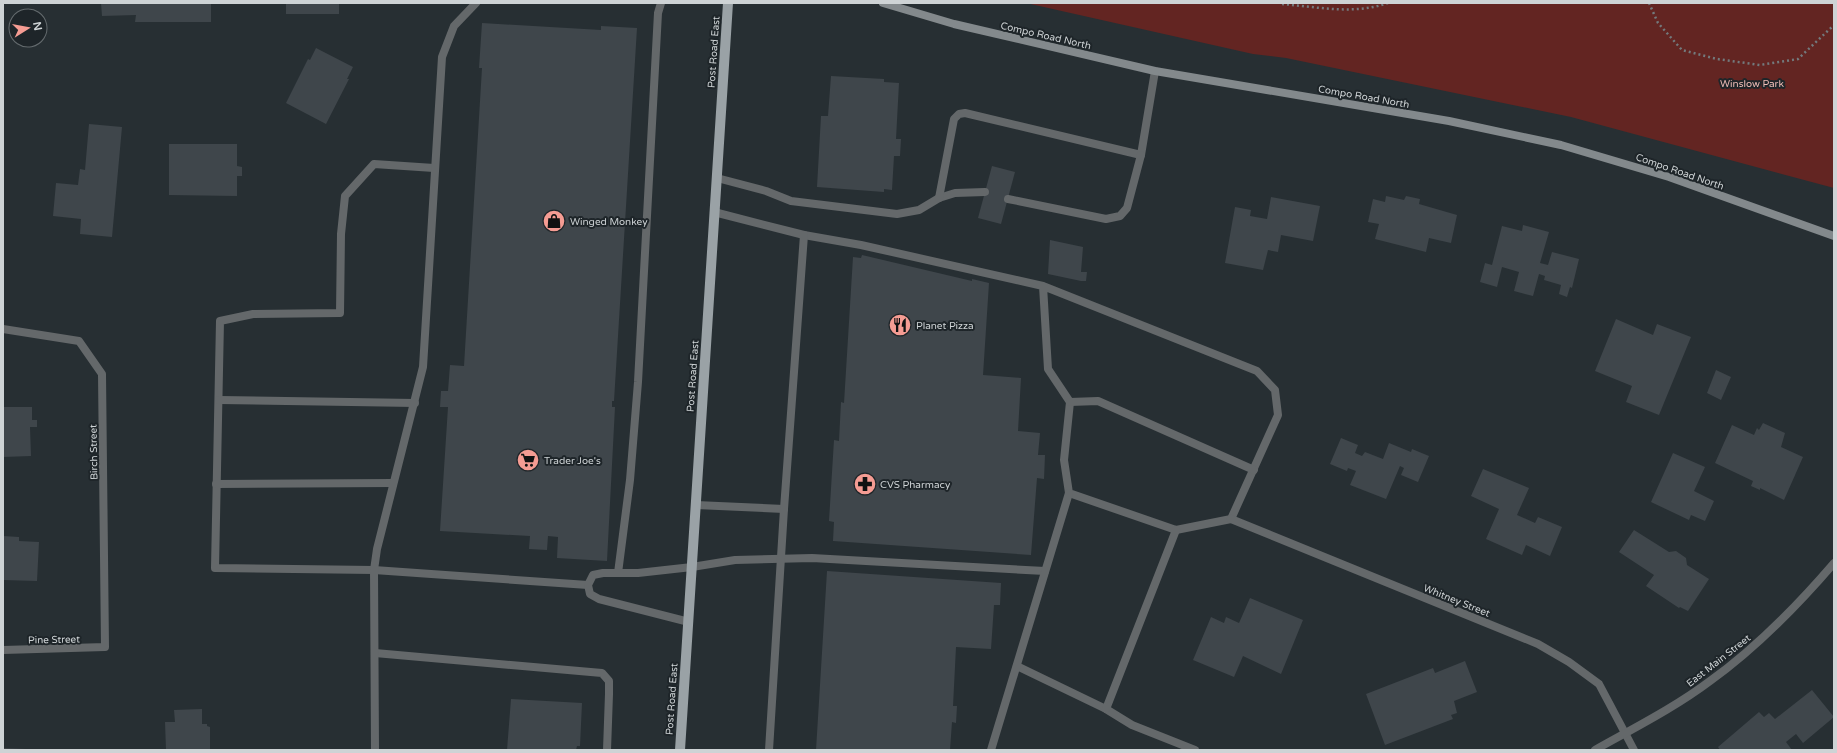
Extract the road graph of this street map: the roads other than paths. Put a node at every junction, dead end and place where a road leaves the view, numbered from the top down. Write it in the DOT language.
graph roads {
  1 [pos="476,3"];
  2 [pos="661,3"];
  3 [pos="728,3"];
  4 [pos="883,3"];
  5 [pos="1155,71"];
  6 [pos="1142,155"];
  7 [pos="434,168"];
  8 [pos="716,178"];
  9 [pos="985,192"];
  10 [pos="939,198"];
  11 [pos="1008,199"];
  12 [pos="714,212"];
  13 [pos="804,235"];
  14 [pos="1834,236"];
  15 [pos="1043,286"];
  16 [pos="3,329"];
  17 [pos="219,400"];
  18 [pos="1070,402"];
  19 [pos="415,403"];
  20 [pos="1254,470"];
  21 [pos="393,483"];
  22 [pos="216,484"];
  23 [pos="1069,493"];
  24 [pos="696,505"];
  25 [pos="784,509"];
  26 [pos="1231,520"];
  27 [pos="1176,530"];
  28 [pos="781,559"];
  29 [pos="1834,563"];
  30 [pos="692,567"];
  31 [pos="374,570"];
  32 [pos="1046,571"];
  33 [pos="618,572"];
  34 [pos="588,585"];
  35 [pos="689,622"];
  36 [pos="105,647"];
  37 [pos="3,650"];
  38 [pos="375,652"];
  39 [pos="1017,666"];
  40 [pos="1106,709"];
  41 [pos="1625,734"];
  42 [pos="375,750"];
  43 [pos="607,750"];
  44 [pos="680,750"];
  45 [pos="769,750"];
  46 [pos="991,750"];
  47 [pos="1195,750"];
  48 [pos="1595,750"];
  49 [pos="1634,750"];
  1 -- 7 [label="street"];
  2 -- 33 [label="street"];
  3 -- 8 [label="main road, Post Road East"];
  4 -- 5 [label="main road, Compo Road North"];
  5 -- 6 [label="street"];
  5 -- 14 [label="main road, Compo Road North"];
  6 -- 10 [label="street"];
  6 -- 11 [label="street"];
  7 -- 17 [label="street"];
  7 -- 19 [label="street"];
  8 -- 10 [label="street"];
  8 -- 12 [label="main road, Post Road East"];
  9 -- 10 [label="street"];
  12 -- 13 [label="street"];
  12 -- 24 [label="main road, Post Road East"];
  13 -- 15 [label="street"];
  13 -- 25 [label="street"];
  15 -- 18 [label="street"];
  15 -- 20 [label="street"];
  16 -- 36 [label="street, Birch Street"];
  17 -- 19 [label="street"];
  17 -- 22 [label="street"];
  18 -- 20 [label="street"];
  18 -- 23 [label="street"];
  19 -- 21 [label="street"];
  20 -- 26 [label="street"];
  21 -- 22 [label="street"];
  21 -- 31 [label="street"];
  22 -- 31 [label="street"];
  23 -- 27 [label="street"];
  23 -- 32 [label="street"];
  24 -- 25 [label="street"];
  24 -- 30 [label="main road, Post Road East"];
  25 -- 28 [label="street"];
  26 -- 27 [label="street"];
  26 -- 41 [label="street, Whitney Street"];
  27 -- 40 [label="street"];
  28 -- 30 [label="street"];
  28 -- 32 [label="street"];
  28 -- 45 [label="street"];
  29 -- 41 [label="street, East Main Street"];
  30 -- 33 [label="street"];
  30 -- 35 [label="main road, Post Road East"];
  31 -- 34 [label="street"];
  31 -- 38 [label="street"];
  32 -- 39 [label="street"];
  33 -- 34 [label="street"];
  34 -- 35 [label="street"];
  35 -- 44 [label="main road, Post Road East"];
  36 -- 37 [label="street, Pine Street"];
  38 -- 42 [label="street"];
  38 -- 43 [label="street"];
  39 -- 40 [label="street"];
  39 -- 46 [label="street"];
  40 -- 47 [label="street"];
  41 -- 48 [label="street, East Main Street"];
  41 -- 49 [label="street, Whitney Street"];
}
